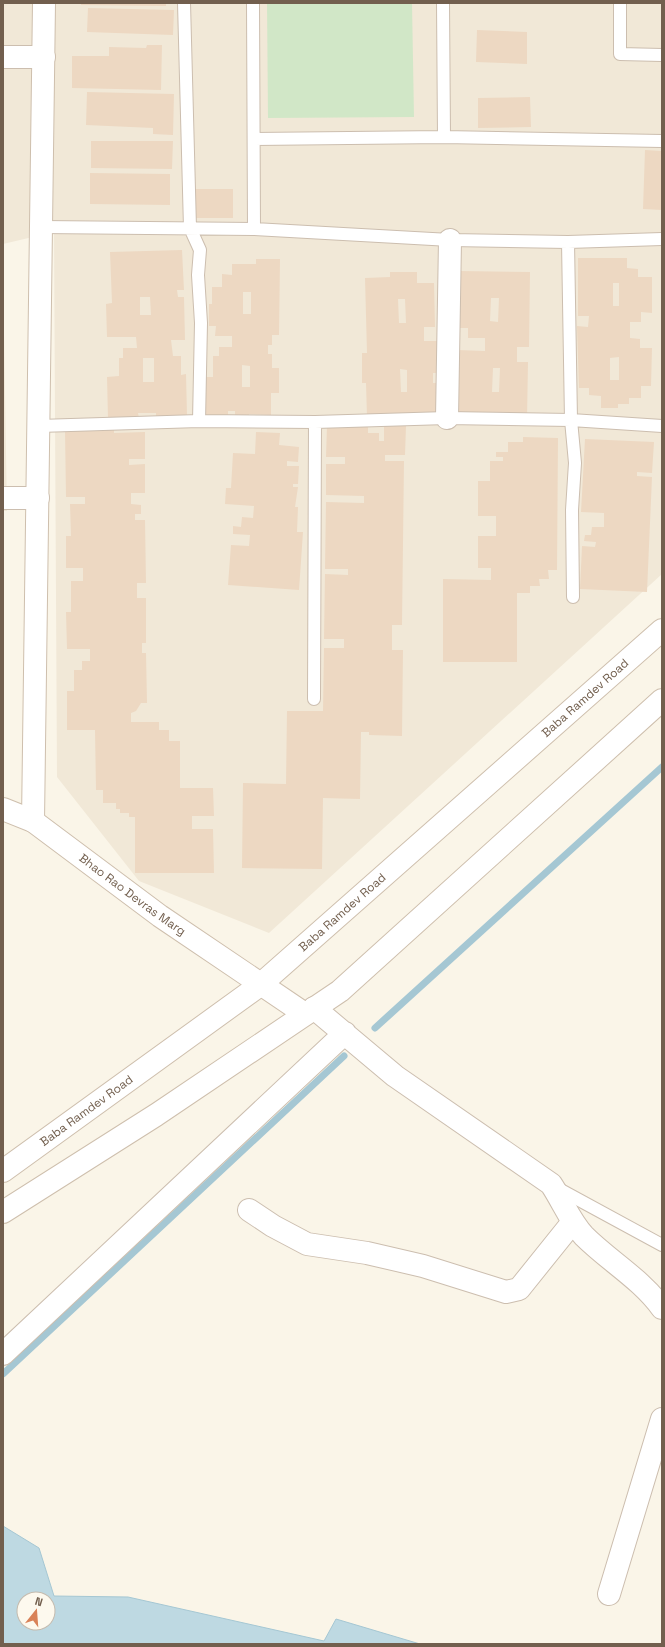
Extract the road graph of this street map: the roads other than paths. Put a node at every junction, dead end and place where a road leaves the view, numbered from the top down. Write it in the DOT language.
graph roads {
  1 [pos="44,3"];
  2 [pos="184,3"];
  3 [pos="253,3"];
  4 [pos="443,3"];
  5 [pos="620,3"];
  6 [pos="662,55"];
  7 [pos="3,57"];
  8 [pos="44,57"];
  9 [pos="444,137"];
  10 [pos="254,140"];
  11 [pos="662,141"];
  12 [pos="41,227"];
  13 [pos="190,228"];
  14 [pos="254,229"];
  15 [pos="662,239"];
  16 [pos="450,240"];
  17 [pos="568,242"];
  18 [pos="447,418"];
  19 [pos="571,420"];
  20 [pos="199,421"];
  21 [pos="315,422"];
  22 [pos="39,426"];
  23 [pos="662,426"];
  24 [pos="3,498"];
  25 [pos="38,498"];
  26 [pos="573,597"];
  27 [pos="662,630"];
  28 [pos="314,699"];
  29 [pos="662,700"];
  30 [pos="3,808"];
  31 [pos="33,821"];
  32 [pos="260,985"];
  33 [pos="310,1011"];
  34 [pos="345,1033"];
  35 [pos="3,1171"];
  36 [pos="551,1184"];
  37 [pos="249,1210"];
  38 [pos="3,1212"];
  39 [pos="572,1223"];
  40 [pos="662,1245"];
  41 [pos="662,1308"];
  42 [pos="3,1354"];
  43 [pos="662,1419"];
  44 [pos="609,1594"];
  1 -- 8 [label="street"];
  2 -- 13 [label="lane"];
  3 -- 10 [label="lane"];
  4 -- 9 [label="lane"];
  5 -- 6 [label="lane"];
  7 -- 8 [label="street"];
  8 -- 12 [label="street"];
  9 -- 10 [label="lane"];
  9 -- 11 [label="lane"];
  10 -- 14 [label="lane"];
  12 -- 13 [label="lane"];
  12 -- 22 [label="street"];
  13 -- 14 [label="lane"];
  13 -- 20 [label="lane"];
  14 -- 16 [label="lane"];
  15 -- 17 [label="lane"];
  16 -- 17 [label="lane"];
  16 -- 18 [label="street"];
  17 -- 19 [label="lane"];
  18 -- 19 [label="lane"];
  18 -- 21 [label="lane"];
  19 -- 23 [label="lane"];
  19 -- 26 [label="lane"];
  20 -- 21 [label="lane"];
  20 -- 22 [label="lane"];
  21 -- 28 [label="lane"];
  22 -- 25 [label="street"];
  24 -- 25 [label="street"];
  25 -- 31 [label="street"];
  27 -- 32 [label="street, Baba Ramdev Road"];
  29 -- 33 [label="street"];
  30 -- 31 [label="street, Bhao Rao Devras Marg"];
  31 -- 32 [label="street, Bhao Rao Devras Marg"];
  32 -- 33 [label="street, Bhao Rao Devras Marg"];
  32 -- 35 [label="street, Baba Ramdev Road"];
  33 -- 34 [label="street, Bhao Rao Devras Marg"];
  33 -- 38 [label="street"];
  34 -- 36 [label="street, Bhao Rao Devras Marg"];
  34 -- 42 [label="street"];
  36 -- 39 [label="street"];
  36 -- 40 [label="lane"];
  37 -- 39 [label="street"];
  39 -- 41 [label="street"];
  43 -- 44 [label="street"];
}
